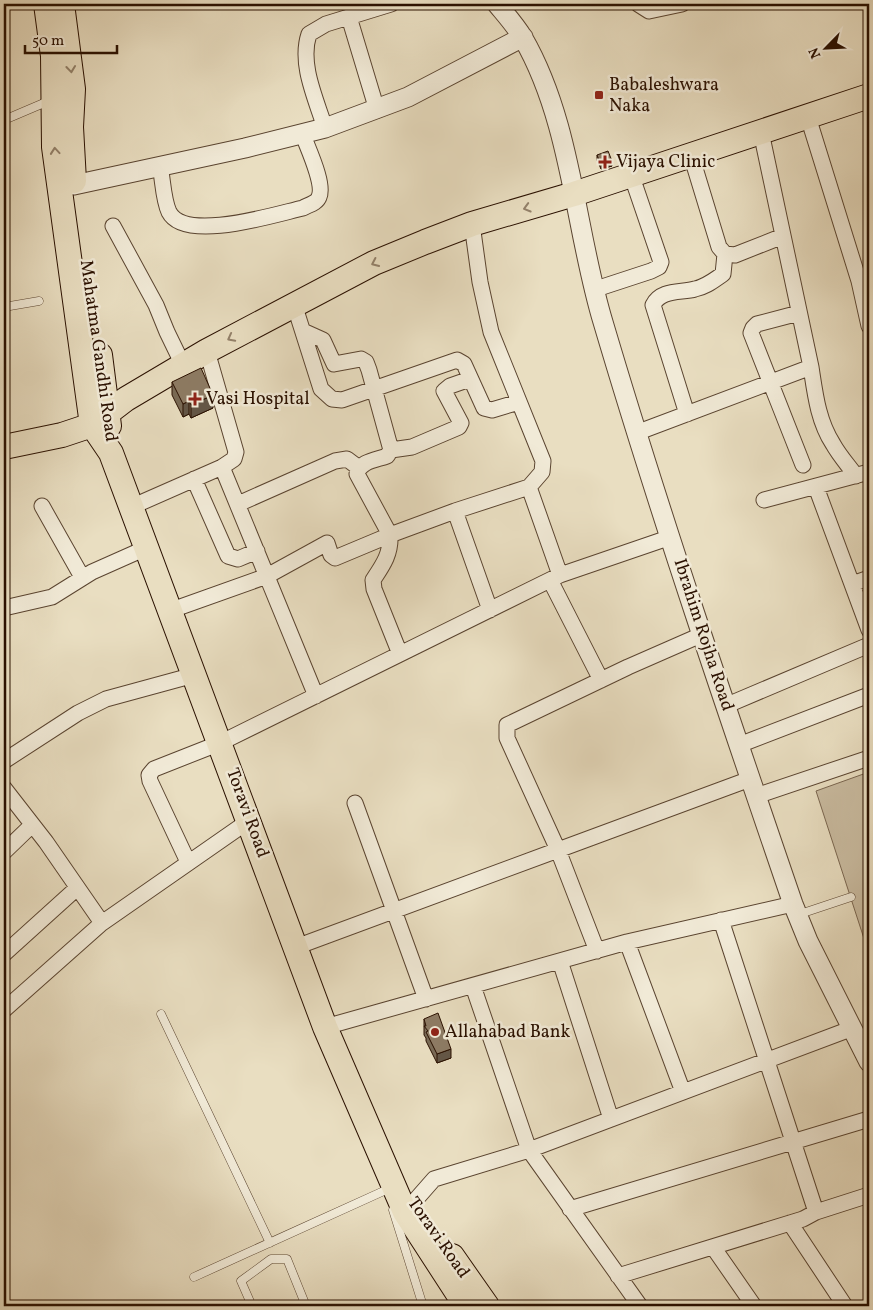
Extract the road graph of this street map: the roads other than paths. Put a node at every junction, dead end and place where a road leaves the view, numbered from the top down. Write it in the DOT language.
graph roads {
  1 [pos="46,4"];
  2 [pos="62,4"];
  3 [pos="391,4"];
  4 [pos="497,4"];
  5 [pos="638,4"];
  6 [pos="682,4"];
  7 [pos="349,17"];
  8 [pos="523,38"];
  9 [pos="869,96"];
  10 [pos="55,98"];
  11 [pos="377,110"];
  12 [pos="808,117"];
  13 [pos="4,120"];
  14 [pos="325,128"];
  15 [pos="761,132"];
  16 [pos="303,135"];
  17 [pos="690,155"];
  18 [pos="160,166"];
  19 [pos="631,174"];
  20 [pos="74,185"];
  21 [pos="574,194"];
  22 [pos="472,224"];
  23 [pos="113,226"];
  24 [pos="783,236"];
  25 [pos="725,254"];
  26 [pos="593,290"];
  27 [pos="39,301"];
  28 [pos="294,304"];
  29 [pos="4,308"];
  30 [pos="799,313"];
  31 [pos="869,326"];
  32 [pos="303,331"];
  33 [pos="207,351"];
  34 [pos="183,365"];
  35 [pos="811,367"];
  36 [pos="470,379"];
  37 [pos="769,383"];
  38 [pos="374,389"];
  39 [pos="519,402"];
  40 [pos="687,414"];
  41 [pos="100,419"];
  42 [pos="636,433"];
  43 [pos="4,447"];
  44 [pos="391,450"];
  45 [pos="112,453"];
  46 [pos="802,465"];
  47 [pos="222,467"];
  48 [pos="359,468"];
  49 [pos="862,473"];
  50 [pos="194,479"];
  51 [pos="530,487"];
  52 [pos="816,487"];
  53 [pos="764,500"];
  54 [pos="238,504"];
  55 [pos="42,506"];
  56 [pos="131,507"];
  57 [pos="455,511"];
  58 [pos="390,536"];
  59 [pos="671,538"];
  60 [pos="146,548"];
  61 [pos="257,551"];
  62 [pos="267,576"];
  63 [pos="82,577"];
  64 [pos="555,578"];
  65 [pos="869,578"];
  66 [pos="852,584"];
  67 [pos="4,608"];
  68 [pos="490,610"];
  69 [pos="170,611"];
  70 [pos="869,628"];
  71 [pos="701,635"];
  72 [pos="869,646"];
  73 [pos="400,654"];
  74 [pos="194,676"];
  75 [pos="601,680"];
  76 [pos="869,695"];
  77 [pos="316,696"];
  78 [pos="725,706"];
  79 [pos="220,743"];
  80 [pos="739,745"];
  81 [pos="869,758"];
  82 [pos="4,761"];
  83 [pos="753,788"];
  84 [pos="4,790"];
  85 [pos="355,804"];
  86 [pos="250,820"];
  87 [pos="32,825"];
  88 [pos="558,850"];
  89 [pos="4,852"];
  90 [pos="188,862"];
  91 [pos="76,888"];
  92 [pos="851,897"];
  93 [pos="795,909"];
  94 [pos="395,910"];
  95 [pos="721,920"];
  96 [pos="102,923"];
  97 [pos="627,942"];
  98 [pos="296,947"];
  99 [pos="596,951"];
  100 [pos="4,954"];
  101 [pos="560,961"];
  102 [pos="473,986"];
  103 [pos="426,999"];
  104 [pos="4,1010"];
  105 [pos="161,1014"];
  106 [pos="325,1028"];
  107 [pos="853,1028"];
  108 [pos="767,1060"];
  109 [pos="869,1062"];
  110 [pos="683,1092"];
  111 [pos="611,1119"];
  112 [pos="869,1119"];
  113 [pos="794,1142"];
  114 [pos="529,1150"];
  115 [pos="387,1181"];
  116 [pos="869,1195"];
  117 [pos="410,1207"];
  118 [pos="570,1208"];
  119 [pos="816,1212"];
  120 [pos="790,1223"];
  121 [pos="270,1243"];
  122 [pos="713,1247"];
  123 [pos="618,1276"];
  124 [pos="194,1277"];
  125 [pos="252,1306"];
  126 [pos="306,1306"];
  127 [pos="423,1306"];
  128 [pos="466,1306"];
  129 [pos="487,1306"];
  130 [pos="640,1306"];
  131 [pos="754,1306"];
  132 [pos="845,1306"];
  1 -- 10 [label="main road, Mahatma Gandhi Road"];
  2 -- 20 [label="main road, Mahatma Gandhi Road, one-way"];
  3 -- 7 [label="street"];
  4 -- 8 [label="street, Ibrahim Rojha Road"];
  5 -- 6 [label="street"];
  7 -- 11 [label="street"];
  7 -- 14 [label="street"];
  8 -- 11 [label="street"];
  8 -- 21 [label="street, Ibrahim Rojha Road"];
  9 -- 12 [label="main road"];
  10 -- 13 [label="lane"];
  41 -- 10 [label="main road, Mahatma Gandhi Road, one-way"];
  11 -- 14 [label="street"];
  12 -- 15 [label="main road"];
  12 -- 31 [label="street"];
  14 -- 16 [label="street"];
  15 -- 17 [label="main road"];
  15 -- 24 [label="street"];
  16 -- 18 [label="street"];
  16 -- 18 [label="street"];
  17 -- 19 [label="main road"];
  17 -- 25 [label="street"];
  18 -- 20 [label="street"];
  19 -- 21 [label="main road"];
  19 -- 26 [label="street"];
  20 -- 41 [label="main road, Mahatma Gandhi Road"];
  21 -- 22 [label="main road, one-way"];
  21 -- 26 [label="street, Ibrahim Rojha Road"];
  22 -- 28 [label="main road, one-way"];
  22 -- 39 [label="street"];
  23 -- 34 [label="street"];
  24 -- 25 [label="street"];
  24 -- 30 [label="street"];
  25 -- 40 [label="street"];
  26 -- 42 [label="street, Ibrahim Rojha Road"];
  27 -- 29 [label="lane"];
  28 -- 32 [label="street"];
  28 -- 33 [label="main road, one-way"];
  30 -- 35 [label="street"];
  30 -- 37 [label="street"];
  32 -- 38 [label="street"];
  32 -- 38 [label="street"];
  33 -- 34 [label="main road"];
  33 -- 47 [label="street"];
  34 -- 41 [label="main road"];
  35 -- 37 [label="street"];
  35 -- 49 [label="street"];
  36 -- 38 [label="street"];
  36 -- 39 [label="street"];
  36 -- 44 [label="street"];
  37 -- 40 [label="street"];
  37 -- 46 [label="street"];
  38 -- 44 [label="street"];
  39 -- 51 [label="street"];
  40 -- 42 [label="street"];
  41 -- 43 [label="main road"];
  41 -- 45 [label="main road, Mahatma Gandhi Road"];
  42 -- 59 [label="street, Ibrahim Rojha Road"];
  44 -- 48 [label="street"];
  45 -- 56 [label="main road, Toravi Road"];
  47 -- 50 [label="street"];
  47 -- 54 [label="street"];
  48 -- 54 [label="street"];
  48 -- 58 [label="street"];
  49 -- 52 [label="street"];
  50 -- 56 [label="street"];
  50 -- 61 [label="street"];
  51 -- 57 [label="street"];
  51 -- 64 [label="street"];
  52 -- 53 [label="street"];
  52 -- 66 [label="street"];
  54 -- 61 [label="street"];
  55 -- 63 [label="street"];
  56 -- 60 [label="main road, Toravi Road"];
  57 -- 58 [label="street"];
  57 -- 68 [label="street"];
  58 -- 62 [label="street"];
  58 -- 73 [label="street"];
  59 -- 64 [label="street"];
  59 -- 71 [label="street, Ibrahim Rojha Road"];
  60 -- 63 [label="street"];
  60 -- 69 [label="main road, Toravi Road"];
  61 -- 62 [label="street"];
  62 -- 69 [label="street"];
  62 -- 77 [label="street"];
  63 -- 67 [label="street"];
  64 -- 68 [label="street"];
  64 -- 75 [label="street"];
  65 -- 66 [label="street"];
  66 -- 70 [label="street"];
  68 -- 73 [label="street"];
  69 -- 74 [label="main road, Toravi Road"];
  71 -- 75 [label="street"];
  71 -- 78 [label="street, Ibrahim Rojha Road"];
  72 -- 78 [label="street"];
  73 -- 77 [label="street"];
  74 -- 79 [label="main road, Toravi Road"];
  74 -- 82 [label="street"];
  75 -- 88 [label="street"];
  76 -- 80 [label="street"];
  77 -- 79 [label="street"];
  78 -- 80 [label="street, Ibrahim Rojha Road"];
  79 -- 86 [label="main road, Toravi Road"];
  79 -- 90 [label="street"];
  80 -- 83 [label="street, Ibrahim Rojha Road"];
  81 -- 83 [label="street"];
  83 -- 88 [label="street"];
  83 -- 93 [label="street, Ibrahim Rojha Road"];
  84 -- 87 [label="street"];
  85 -- 94 [label="street"];
  86 -- 90 [label="street"];
  86 -- 98 [label="main road, Toravi Road"];
  87 -- 89 [label="street"];
  87 -- 91 [label="street"];
  88 -- 94 [label="street"];
  88 -- 99 [label="street"];
  90 -- 96 [label="street"];
  91 -- 96 [label="street"];
  91 -- 100 [label="street"];
  92 -- 93 [label="lane"];
  93 -- 95 [label="street"];
  93 -- 107 [label="street, Ibrahim Rojha Road"];
  94 -- 98 [label="street"];
  94 -- 103 [label="street"];
  95 -- 97 [label="street"];
  95 -- 108 [label="street"];
  96 -- 104 [label="street"];
  97 -- 99 [label="street"];
  97 -- 110 [label="street"];
  98 -- 106 [label="main road, Toravi Road"];
  99 -- 101 [label="street"];
  101 -- 102 [label="street"];
  101 -- 111 [label="street"];
  102 -- 103 [label="street"];
  102 -- 114 [label="street"];
  103 -- 106 [label="street"];
  105 -- 121 [label="lane"];
  106 -- 115 [label="main road, Toravi Road"];
  107 -- 108 [label="street"];
  107 -- 109 [label="street, Ibrahim Rojha Road"];
  108 -- 110 [label="street"];
  108 -- 113 [label="street"];
  110 -- 111 [label="street"];
  111 -- 114 [label="street"];
  112 -- 113 [label="street"];
  113 -- 118 [label="street"];
  113 -- 119 [label="street"];
  114 -- 117 [label="street"];
  114 -- 118 [label="street"];
  115 -- 117 [label="main road, Toravi Road"];
  115 -- 121 [label="lane"];
  115 -- 127 [label="lane"];
  116 -- 119 [label="street"];
  117 -- 128 [label="main road, Toravi Road"];
  117 -- 129 [label="main road, Toravi Road"];
  118 -- 123 [label="street"];
  119 -- 120 [label="street"];
  120 -- 122 [label="street"];
  120 -- 132 [label="street"];
  121 -- 124 [label="lane"];
  122 -- 123 [label="street"];
  122 -- 131 [label="street"];
  123 -- 130 [label="street"];
  125 -- 126 [label="lane"];
}
